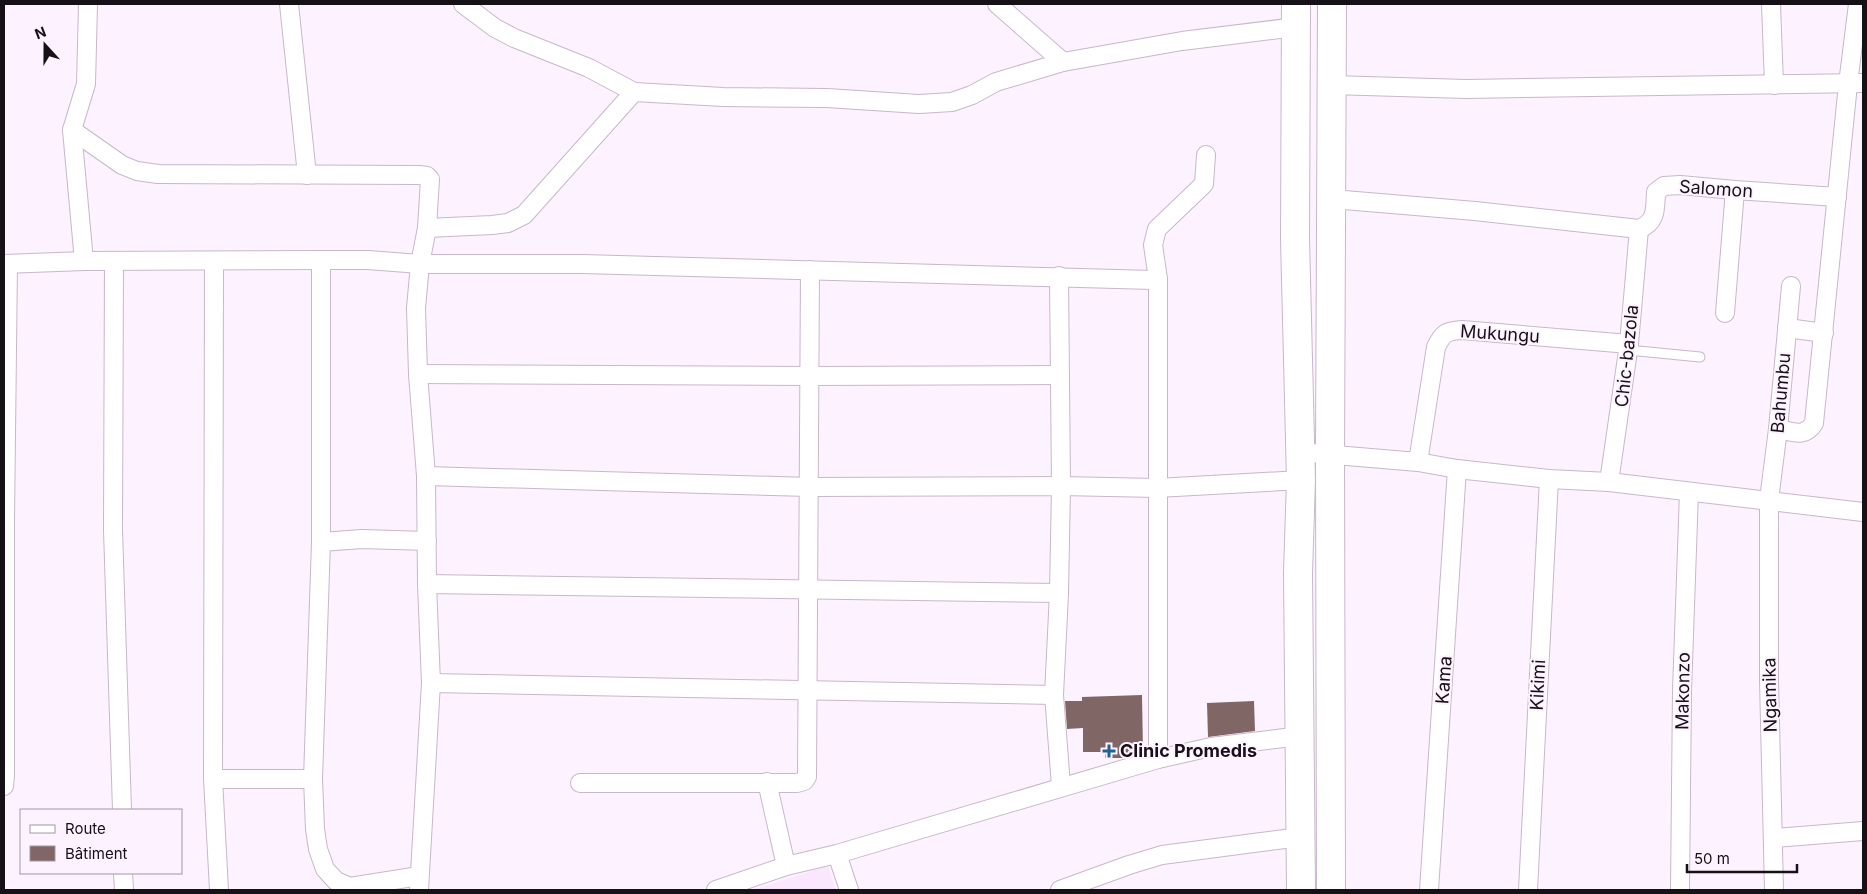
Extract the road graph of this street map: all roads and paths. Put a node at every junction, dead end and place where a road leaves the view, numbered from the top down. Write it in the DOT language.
graph roads {
  1 [pos="88,4"];
  2 [pos="289,4"];
  3 [pos="463,4"];
  4 [pos="997,4"];
  5 [pos="1332,4"];
  6 [pos="1771,4"];
  7 [pos="1858,4"];
  8 [pos="1296,16"];
  9 [pos="1063,62"];
  10 [pos="1856,83"];
  11 [pos="1332,85"];
  12 [pos="1774,85"];
  13 [pos="634,92"];
  14 [pos="72,130"];
  15 [pos="1206,155"];
  16 [pos="307,175"];
  17 [pos="1735,190"];
  18 [pos="1837,197"];
  19 [pos="1332,199"];
  20 [pos="427,228"];
  21 [pos="1639,229"];
  22 [pos="322,260"];
  23 [pos="84,261"];
  24 [pos="114,261"];
  25 [pos="214,261"];
  26 [pos="6,264"];
  27 [pos="420,264"];
  28 [pos="810,270"];
  29 [pos="1059,276"];
  30 [pos="1158,279"];
  31 [pos="1791,286"];
  32 [pos="1726,313"];
  33 [pos="1787,328"];
  34 [pos="1824,333"];
  35 [pos="1629,347"];
  36 [pos="1700,357"];
  37 [pos="418,374"];
  38 [pos="1060,375"];
  39 [pos="810,376"];
  40 [pos="1778,429"];
  41 [pos="1300,452"];
  42 [pos="1330,454"];
  43 [pos="1418,462"];
  44 [pos="1457,470"];
  45 [pos="426,476"];
  46 [pos="1549,479"];
  47 [pos="1300,480"];
  48 [pos="1609,482"];
  49 [pos="1061,486"];
  50 [pos="810,487"];
  51 [pos="1157,488"];
  52 [pos="1689,492"];
  53 [pos="1769,500"];
  54 [pos="1863,512"];
  55 [pos="427,541"];
  56 [pos="320,542"];
  57 [pos="427,584"];
  58 [pos="809,590"];
  59 [pos="1059,593"];
  60 [pos="431,683"];
  61 [pos="809,691"];
  62 [pos="1054,695"];
  63 [pos="1300,736"];
  64 [pos="1158,759"];
  65 [pos="213,779"];
  66 [pos="313,779"];
  67 [pos="768,782"];
  68 [pos="580,783"];
  69 [pos="4,786"];
  70 [pos="1061,786"];
  71 [pos="122,809"];
  72 [pos="1863,831"];
  73 [pos="1300,837"];
  74 [pos="1774,838"];
  75 [pos="837,854"];
  76 [pos="786,866"];
  77 [pos="123,874"];
  78 [pos="419,883"];
  79 [pos="124,890"];
  80 [pos="218,890"];
  81 [pos="716,890"];
  82 [pos="849,890"];
  83 [pos="1060,890"];
  84 [pos="1301,890"];
  85 [pos="1331,890"];
  86 [pos="1429,890"];
  87 [pos="1528,890"];
  88 [pos="1680,890"];
  89 [pos="1774,890"];
  1 -- 14 [label="street"];
  2 -- 16 [label="street"];
  3 -- 13 [label="street"];
  4 -- 9 [label="street"];
  5 -- 11 [label="highway"];
  6 -- 12 [label="street"];
  7 -- 10 [label="street"];
  8 -- 9 [label="street"];
  8 -- 41 [label="highway"];
  9 -- 13 [label="street"];
  10 -- 12 [label="street"];
  10 -- 18 [label="street"];
  11 -- 12 [label="street"];
  11 -- 19 [label="highway"];
  13 -- 20 [label="street"];
  14 -- 16 [label="street"];
  14 -- 23 [label="street"];
  15 -- 30 [label="street"];
  16 -- 20 [label="street"];
  17 -- 18 [label="street, Salomon"];
  17 -- 21 [label="street, Salomon"];
  17 -- 32 [label="street"];
  18 -- 34 [label="street"];
  19 -- 21 [label="street"];
  19 -- 42 [label="highway"];
  20 -- 27 [label="street"];
  21 -- 35 [label="street, Chic-bazola"];
  22 -- 25 [label="street"];
  22 -- 27 [label="street"];
  22 -- 56 [label="street"];
  23 -- 24 [label="street"];
  23 -- 26 [label="street"];
  24 -- 25 [label="street"];
  24 -- 71 [label="street"];
  25 -- 65 [label="street"];
  26 -- 69 [label="street"];
  27 -- 28 [label="street"];
  27 -- 37 [label="street"];
  28 -- 29 [label="street"];
  28 -- 39 [label="street"];
  29 -- 30 [label="street"];
  29 -- 38 [label="street"];
  30 -- 51 [label="street"];
  31 -- 33 [label="street, Bahumbu"];
  33 -- 34 [label="street"];
  33 -- 40 [label="street, Bahumbu"];
  34 -- 40 [label="street"];
  35 -- 36 [label="lane"];
  35 -- 43 [label="street, Mukungu"];
  35 -- 48 [label="street, Chic-bazola"];
  37 -- 39 [label="street"];
  37 -- 45 [label="street"];
  38 -- 39 [label="street"];
  38 -- 49 [label="street"];
  39 -- 50 [label="street"];
  40 -- 53 [label="street, Bahumbu"];
  41 -- 42 [label="street"];
  41 -- 47 [label="highway"];
  42 -- 43 [label="street"];
  42 -- 85 [label="highway"];
  43 -- 44 [label="street"];
  44 -- 46 [label="street"];
  44 -- 86 [label="street, Kama"];
  45 -- 50 [label="street"];
  45 -- 55 [label="street"];
  46 -- 48 [label="street"];
  46 -- 87 [label="street, Kikimi"];
  47 -- 51 [label="street"];
  47 -- 63 [label="highway"];
  48 -- 52 [label="street"];
  49 -- 50 [label="street"];
  49 -- 51 [label="street"];
  49 -- 59 [label="street"];
  50 -- 58 [label="street"];
  51 -- 64 [label="street"];
  52 -- 53 [label="street"];
  52 -- 88 [label="street, Makonzo"];
  53 -- 54 [label="street"];
  53 -- 74 [label="street, Ngamika"];
  55 -- 56 [label="street"];
  55 -- 57 [label="street"];
  56 -- 66 [label="street"];
  57 -- 58 [label="street"];
  57 -- 60 [label="street"];
  58 -- 59 [label="street"];
  58 -- 61 [label="street"];
  59 -- 62 [label="street"];
  60 -- 61 [label="street"];
  60 -- 78 [label="street"];
  61 -- 62 [label="street"];
  61 -- 67 [label="street"];
  62 -- 70 [label="street"];
  63 -- 64 [label="street"];
  63 -- 73 [label="highway"];
  64 -- 70 [label="street"];
  65 -- 66 [label="street"];
  65 -- 80 [label="street"];
  66 -- 78 [label="street"];
  67 -- 68 [label="street"];
  67 -- 76 [label="street"];
  70 -- 75 [label="street"];
  72 -- 74 [label="street"];
  73 -- 83 [label="street"];
  73 -- 84 [label="highway"];
  74 -- 89 [label="street, Ngamika"];
  75 -- 76 [label="street"];
  75 -- 82 [label="street"];
  76 -- 81 [label="street"];
  77 -- 79 [label="street"];
}
